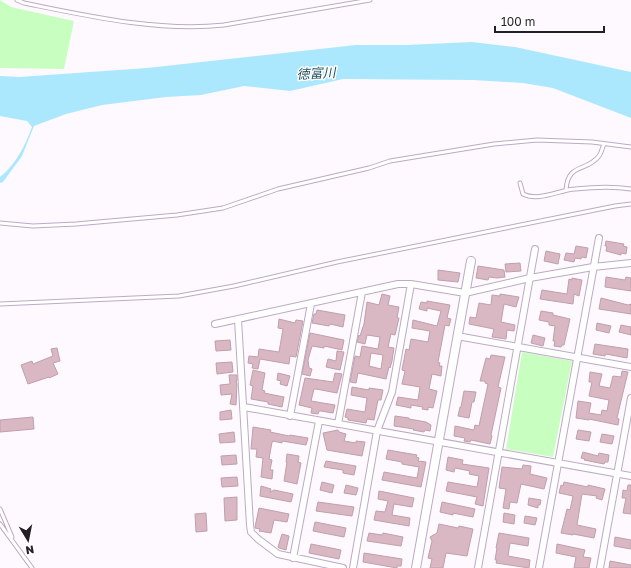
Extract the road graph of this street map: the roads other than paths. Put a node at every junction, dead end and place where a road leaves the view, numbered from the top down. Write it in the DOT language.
graph roads {
  1 [pos="17,0"];
  2 [pos="370,0"];
  3 [pos="604,144"];
  4 [pos="631,148"];
  5 [pos="520,182"];
  6 [pos="631,188"];
  7 [pos="566,190"];
  8 [pos="631,204"];
  9 [pos="0,223"];
  10 [pos="599,238"];
  11 [pos="535,249"];
  12 [pos="471,261"];
  13 [pos="631,263"];
  14 [pos="593,267"];
  15 [pos="530,278"];
  16 [pos="411,284"];
  17 [pos="362,292"];
  18 [pos="465,293"];
  19 [pos="0,304"];
  20 [pos="311,304"];
  21 [pos="238,319"];
  22 [pos="216,324"];
  23 [pos="457,336"];
  24 [pos="518,347"];
  25 [pos="577,358"];
  26 [pos="631,367"];
  27 [pos="631,398"];
  28 [pos="244,407"];
  29 [pos="290,416"];
  30 [pos="319,421"];
  31 [pos="338,424"];
  32 [pos="377,431"];
  33 [pos="438,442"];
  34 [pos="498,452"];
  35 [pos="558,463"];
  36 [pos="617,474"];
  37 [pos="631,476"];
  38 [pos="0,509"];
  39 [pos="0,524"];
  40 [pos="14,542"];
  41 [pos="293,558"];
  42 [pos="32,568"];
  43 [pos="343,568"];
  44 [pos="353,568"];
  45 [pos="416,568"];
  46 [pos="478,568"];
  47 [pos="539,568"];
  48 [pos="600,568"];
  1 -- 2 [label="lane"];
  3 -- 4 [label="lane"];
  3 -- 7 [label="lane"];
  3 -- 9 [label="lane"];
  5 -- 7 [label="lane"];
  6 -- 7 [label="lane"];
  8 -- 19 [label="lane"];
  10 -- 14 [label="street"];
  11 -- 15 [label="street"];
  12 -- 18 [label="street"];
  13 -- 14 [label="street"];
  14 -- 15 [label="street"];
  14 -- 25 [label="street"];
  15 -- 18 [label="street"];
  15 -- 24 [label="street"];
  16 -- 17 [label="street"];
  16 -- 18 [label="street"];
  16 -- 32 [label="street"];
  17 -- 20 [label="street"];
  17 -- 31 [label="street"];
  18 -- 23 [label="street"];
  20 -- 21 [label="street"];
  20 -- 29 [label="street"];
  21 -- 22 [label="street"];
  21 -- 28 [label="street"];
  23 -- 24 [label="street"];
  23 -- 33 [label="street"];
  24 -- 25 [label="street"];
  24 -- 34 [label="street"];
  25 -- 26 [label="street"];
  25 -- 35 [label="street"];
  27 -- 36 [label="street"];
  28 -- 29 [label="street"];
  28 -- 41 [label="street"];
  29 -- 30 [label="street"];
  30 -- 31 [label="street"];
  30 -- 41 [label="street"];
  31 -- 32 [label="street"];
  32 -- 33 [label="street"];
  32 -- 44 [label="street"];
  33 -- 34 [label="street"];
  33 -- 45 [label="street"];
  34 -- 35 [label="street"];
  34 -- 46 [label="street"];
  35 -- 36 [label="street"];
  35 -- 47 [label="street"];
  36 -- 37 [label="street"];
  36 -- 48 [label="street"];
  38 -- 40 [label="lane"];
  39 -- 40 [label="lane"];
  40 -- 42 [label="lane"];
  41 -- 43 [label="street"];
}
